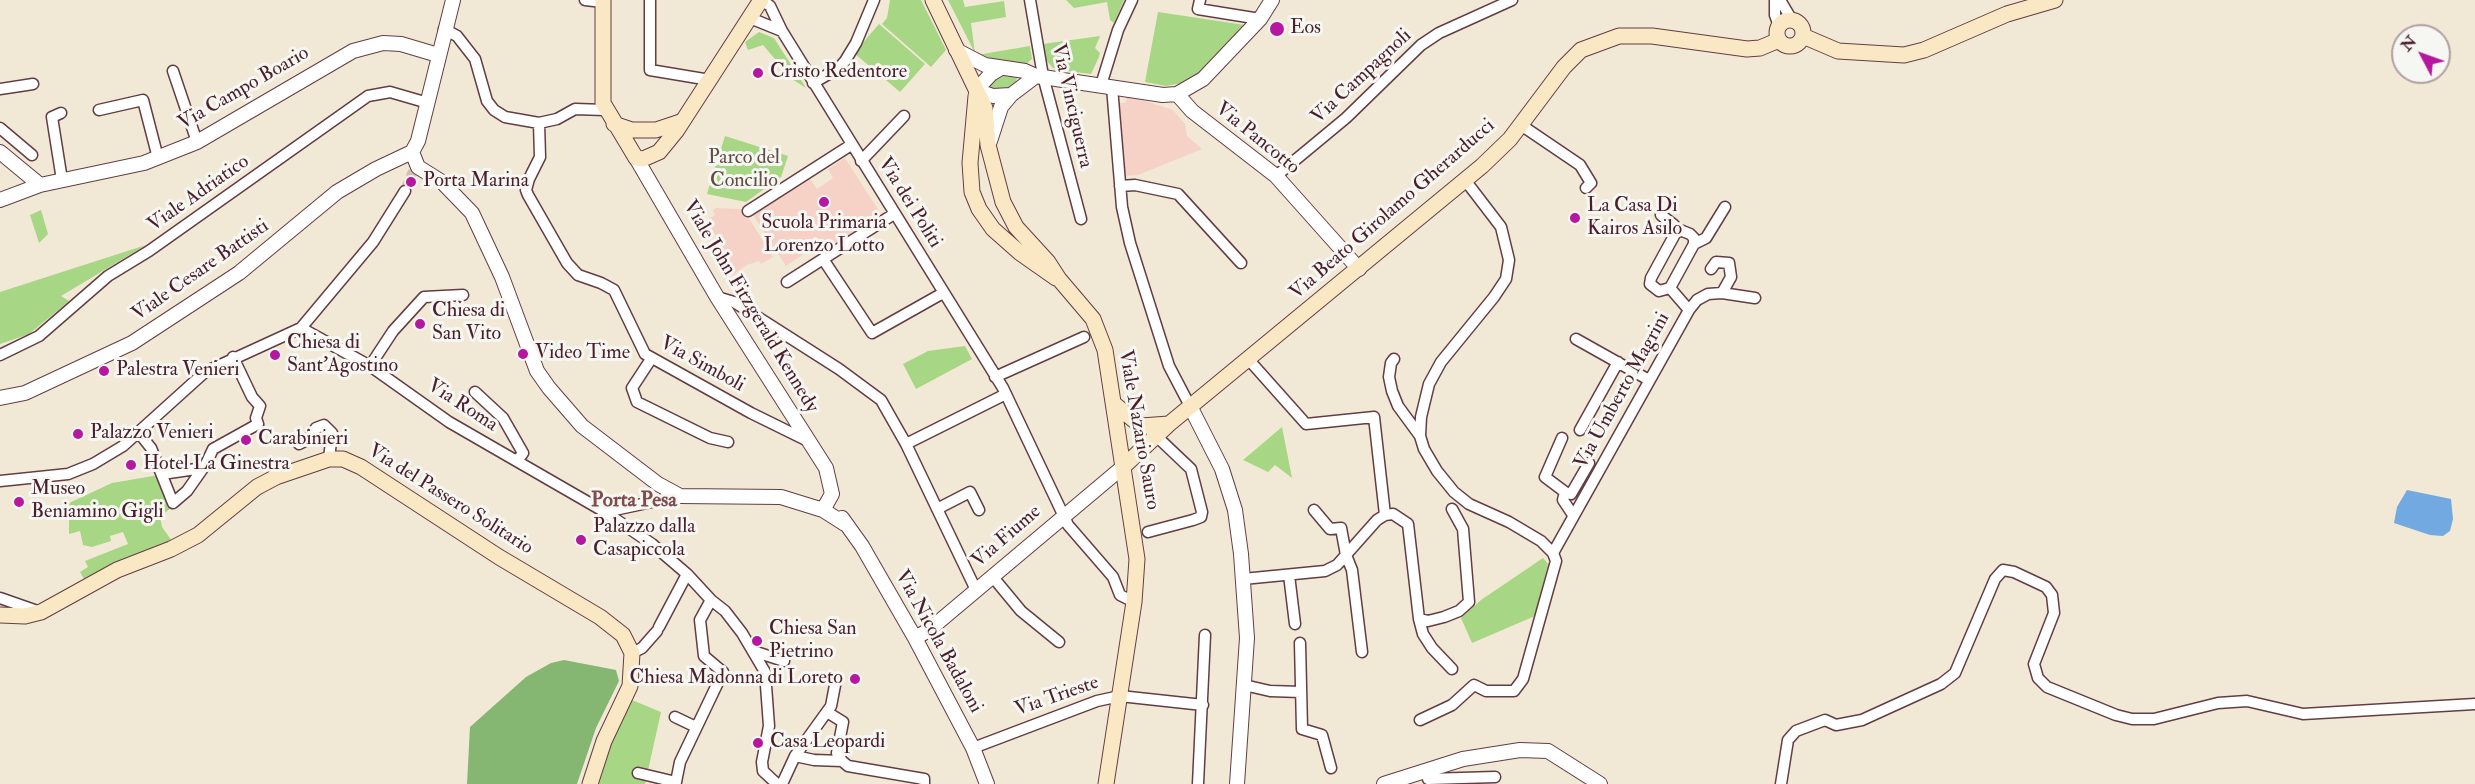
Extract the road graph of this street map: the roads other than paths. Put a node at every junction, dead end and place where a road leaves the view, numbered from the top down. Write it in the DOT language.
graph roads {
  1 [pos="453,0"];
  2 [pos="585,0"];
  3 [pos="650,0"];
  4 [pos="762,0"];
  5 [pos="874,0"];
  6 [pos="933,0"];
  7 [pos="1030,0"];
  8 [pos="1132,0"];
  9 [pos="1200,0"];
  10 [pos="1512,0"];
  11 [pos="1775,0"];
  12 [pos="1780,0"];
  13 [pos="2055,0"];
  14 [pos="603,1"];
  15 [pos="1266,2"];
  16 [pos="750,18"];
  17 [pos="1260,19"];
  18 [pos="1783,28"];
  19 [pos="444,29"];
  20 [pos="782,32"];
  21 [pos="1803,36"];
  22 [pos="956,50"];
  23 [pos="438,55"];
  24 [pos="1001,68"];
  25 [pos="173,71"];
  26 [pos="1040,76"];
  27 [pos="710,80"];
  28 [pos="813,83"];
  29 [pos="33,84"];
  30 [pos="1107,86"];
  31 [pos="0,89"];
  32 [pos="976,90"];
  33 [pos="1177,94"];
  34 [pos="1011,95"];
  35 [pos="428,103"];
  36 [pos="99,110"];
  37 [pos="605,110"];
  38 [pos="61,113"];
  39 [pos="904,116"];
  40 [pos="683,120"];
  41 [pos="539,123"];
  42 [pos="614,124"];
  43 [pos="1521,124"];
  44 [pos="0,128"];
  45 [pos="644,131"];
  46 [pos="197,142"];
  47 [pos="851,145"];
  48 [pos="988,146"];
  49 [pos="0,152"];
  50 [pos="659,152"];
  51 [pos="32,154"];
  52 [pos="634,154"];
  53 [pos="158,158"];
  54 [pos="861,161"];
  55 [pos="413,162"];
  56 [pos="1276,176"];
  57 [pos="62,180"];
  58 [pos="1465,180"];
  59 [pos="653,184"];
  60 [pos="40,185"];
  61 [pos="1120,186"];
  62 [pos="1586,188"];
  63 [pos="405,191"];
  64 [pos="0,200"];
  65 [pos="1725,207"];
  66 [pos="748,211"];
  67 [pos="894,214"];
  68 [pos="1661,215"];
  69 [pos="1081,219"];
  70 [pos="1675,234"];
  71 [pos="1694,244"];
  72 [pos="824,260"];
  73 [pos="1241,263"];
  74 [pos="1359,269"];
  75 [pos="1711,269"];
  76 [pos="1059,279"];
  77 [pos="787,282"];
  78 [pos="1670,288"];
  79 [pos="943,293"];
  80 [pos="1722,293"];
  81 [pos="464,295"];
  82 [pos="717,297"];
  83 [pos="1755,298"];
  84 [pos="1689,310"];
  85 [pos="301,328"];
  86 [pos="1084,337"];
  87 [pos="1576,339"];
  88 [pos="0,355"];
  89 [pos="233,357"];
  90 [pos="651,359"];
  91 [pos="1394,359"];
  92 [pos="1249,360"];
  93 [pos="1618,362"];
  94 [pos="370,366"];
  95 [pos="996,377"];
  96 [pos="1649,380"];
  97 [pos="475,392"];
  98 [pos="1006,394"];
  99 [pos="0,398"];
  100 [pos="1113,403"];
  101 [pos="786,406"];
  102 [pos="1191,408"];
  103 [pos="770,422"];
  104 [pos="796,427"];
  105 [pos="1148,430"];
  106 [pos="1580,430"];
  107 [pos="140,433"];
  108 [pos="1420,436"];
  109 [pos="1562,438"];
  110 [pos="1120,440"];
  111 [pos="729,442"];
  112 [pos="299,444"];
  113 [pos="906,444"];
  114 [pos="1144,446"];
  115 [pos="329,459"];
  116 [pos="517,461"];
  117 [pos="1589,463"];
  118 [pos="1124,465"];
  119 [pos="201,471"];
  120 [pos="162,474"];
  121 [pos="829,476"];
  122 [pos="0,481"];
  123 [pos="1565,492"];
  124 [pos="832,494"];
  125 [pos="680,496"];
  126 [pos="937,509"];
  127 [pos="1452,509"];
  128 [pos="823,510"];
  129 [pos="979,510"];
  130 [pos="1314,510"];
  131 [pos="605,512"];
  132 [pos="1065,514"];
  133 [pos="1385,515"];
  134 [pos="1574,515"];
  135 [pos="845,524"];
  136 [pos="1148,532"];
  137 [pos="1346,555"];
  138 [pos="1554,557"];
  139 [pos="687,573"];
  140 [pos="1289,575"];
  141 [pos="992,576"];
  142 [pos="1243,579"];
  143 [pos="976,590"];
  144 [pos="0,598"];
  145 [pos="711,600"];
  146 [pos="1134,602"];
  147 [pos="41,612"];
  148 [pos="0,615"];
  149 [pos="1419,619"];
  150 [pos="1295,624"];
  151 [pos="1204,635"];
  152 [pos="915,638"];
  153 [pos="1059,642"];
  154 [pos="1300,643"];
  155 [pos="753,651"];
  156 [pos="1362,652"];
  157 [pos="632,653"];
  158 [pos="784,661"];
  159 [pos="1452,669"];
  160 [pos="836,680"];
  161 [pos="1244,685"];
  162 [pos="1301,692"];
  163 [pos="1119,696"];
  164 [pos="2475,704"];
  165 [pos="1203,705"];
  166 [pos="827,712"];
  167 [pos="675,717"];
  168 [pos="1420,720"];
  169 [pos="695,728"];
  170 [pos="973,748"];
  171 [pos="795,756"];
  172 [pos="842,761"];
  173 [pos="1331,768"];
  174 [pos="638,773"];
  175 [pos="1429,777"];
  176 [pos="1495,777"];
  177 [pos="924,782"];
  178 [pos="590,784"];
  179 [pos="777,784"];
  180 [pos="782,784"];
  181 [pos="987,784"];
  182 [pos="1106,784"];
  183 [pos="1198,784"];
  184 [pos="1237,784"];
  185 [pos="1384,784"];
  186 [pos="1600,784"];
  187 [pos="1781,784"];
  1 -- 19 [label="street"];
  2 -- 14 [label="street"];
  3 -- 27 [label="street"];
  4 -- 16 [label="main road"];
  4 -- 20 [label="street, Via dei Politi"];
  5 -- 28 [label="street"];
  6 -- 22 [label="main road, Viale Nazario Sauro"];
  7 -- 26 [label="street, Via Vinciguerra"];
  8 -- 30 [label="street"];
  9 -- 17 [label="street"];
  10 -- 56 [label="street, Via Campagnoli"];
  11 -- 18 [label="street"];
  12 -- 18 [label="street"];
  13 -- 21 [label="main road"];
  14 -- 37 [label="main road"];
  15 -- 17 [label="street"];
  16 -- 20 [label="street"];
  16 -- 27 [label="main road"];
  17 -- 33 [label="street"];
  18 -- 21 [label="main road"];
  18 -- 21 [label="main road, Via Beato Girolamo Gherarducci"];
  18 -- 43 [label="main road, Via Beato Girolamo Gherarducci"];
  19 -- 23 [label="street"];
  19 -- 41 [label="street"];
  20 -- 28 [label="street, Via dei Politi"];
  22 -- 24 [label="street"];
  22 -- 32 [label="main road, Viale Nazario Sauro"];
  23 -- 35 [label="street"];
  23 -- 46 [label="street, Via Campo Boario"];
  24 -- 26 [label="street"];
  24 -- 32 [label="street"];
  25 -- 46 [label="street"];
  26 -- 30 [label="street"];
  26 -- 34 [label="street"];
  26 -- 69 [label="street, Via Vinciguerra"];
  27 -- 40 [label="main road"];
  28 -- 47 [label="street, Via dei Politi"];
  29 -- 31 [label="street"];
  30 -- 33 [label="street"];
  30 -- 61 [label="street"];
  32 -- 34 [label="street"];
  32 -- 48 [label="main road, Viale Nazario Sauro"];
  32 -- 76 [label="main road, Viale Nazario Sauro"];
  33 -- 56 [label="street, Via Pancotto"];
  34 -- 48 [label="street"];
  35 -- 55 [label="street"];
  35 -- 88 [label="street, Viale Adriatico"];
  36 -- 53 [label="street"];
  37 -- 41 [label="street"];
  37 -- 42 [label="main road"];
  38 -- 57 [label="street"];
  39 -- 54 [label="street"];
  40 -- 45 [label="main road"];
  40 -- 50 [label="main road"];
  41 -- 90 [label="street, Via Simboli"];
  42 -- 45 [label="main road"];
  42 -- 52 [label="main road"];
  43 -- 58 [label="main road, Via Beato Girolamo Gherarducci"];
  43 -- 62 [label="street"];
  44 -- 51 [label="street"];
  45 -- 52 [label="main road"];
  46 -- 53 [label="street, Via Campo Boario"];
  47 -- 54 [label="street, Via dei Politi"];
  47 -- 66 [label="street"];
  48 -- 76 [label="main road, Viale Nazario Sauro"];
  49 -- 60 [label="street"];
  50 -- 52 [label="main road"];
  50 -- 59 [label="street"];
  52 -- 59 [label="street, Viale John Fitzgerald Kennedy"];
  53 -- 57 [label="street, Via Campo Boario"];
  54 -- 67 [label="street, Via dei Politi"];
  55 -- 99 [label="street, Viale Cesare Battisti"];
  55 -- 125 [label="street"];
  56 -- 74 [label="street, Via Pancotto"];
  57 -- 60 [label="street, Via Campo Boario"];
  58 -- 74 [label="main road, Via Beato Girolamo Gherarducci"];
  58 -- 108 [label="street"];
  59 -- 82 [label="street, Viale John Fitzgerald Kennedy"];
  60 -- 64 [label="street, Via Campo Boario"];
  61 -- 73 [label="street"];
  61 -- 102 [label="street"];
  63 -- 85 [label="street"];
  65 -- 71 [label="street"];
  67 -- 72 [label="street"];
  67 -- 79 [label="street, Via dei Politi"];
  68 -- 70 [label="street"];
  70 -- 71 [label="street"];
  70 -- 78 [label="street"];
  71 -- 78 [label="street"];
  72 -- 77 [label="street"];
  72 -- 79 [label="street"];
  74 -- 92 [label="main road, Via Beato Girolamo Gherarducci"];
  75 -- 80 [label="street"];
  76 -- 100 [label="main road, Viale Nazario Sauro"];
  78 -- 84 [label="street"];
  79 -- 95 [label="street, Via dei Politi"];
  80 -- 83 [label="street, Via Umberto Magrini"];
  80 -- 84 [label="street, Via Umberto Magrini"];
  81 -- 94 [label="street"];
  82 -- 101 [label="street, Viale John Fitzgerald Kennedy"];
  82 -- 113 [label="street"];
  84 -- 96 [label="street, Via Umberto Magrini"];
  85 -- 89 [label="street"];
  85 -- 94 [label="street, Via Roma"];
  86 -- 95 [label="street"];
  87 -- 93 [label="street"];
  89 -- 107 [label="street"];
  89 -- 119 [label="street"];
  90 -- 103 [label="street, Via Simboli"];
  90 -- 111 [label="street"];
  91 -- 108 [label="street"];
  92 -- 102 [label="main road, Via Beato Girolamo Gherarducci"];
  92 -- 133 [label="street"];
  93 -- 96 [label="street"];
  93 -- 106 [label="street"];
  94 -- 116 [label="street, Via Roma"];
  95 -- 98 [label="street, Via dei Politi"];
  96 -- 134 [label="street, Via Umberto Magrini"];
  97 -- 116 [label="street"];
  98 -- 113 [label="street"];
  98 -- 132 [label="street, Via dei Politi"];
  100 -- 105 [label="main road"];
  100 -- 110 [label="main road, Viale Nazario Sauro"];
  101 -- 103 [label="street"];
  101 -- 104 [label="street, Viale John Fitzgerald Kennedy"];
  102 -- 105 [label="main road, Via Beato Girolamo Gherarducci"];
  102 -- 142 [label="street"];
  103 -- 104 [label="street"];
  104 -- 121 [label="street, Viale John Fitzgerald Kennedy"];
  105 -- 110 [label="main road"];
  105 -- 114 [label="main road"];
  105 -- 136 [label="street"];
  107 -- 120 [label="street"];
  107 -- 122 [label="street"];
  108 -- 138 [label="street"];
  109 -- 123 [label="street"];
  110 -- 114 [label="main road"];
  110 -- 118 [label="main road, Viale Nazario Sauro"];
  112 -- 115 [label="street"];
  113 -- 126 [label="street"];
  114 -- 118 [label="main road"];
  115 -- 147 [label="main road"];
  115 -- 157 [label="main road, Via del Passero Solitario"];
  116 -- 131 [label="street, Via Roma"];
  117 -- 123 [label="street"];
  118 -- 132 [label="street, Via Fiume"];
  118 -- 146 [label="main road, Viale Nazario Sauro"];
  119 -- 120 [label="street"];
  119 -- 120 [label="street"];
  121 -- 124 [label="street, Viale John Fitzgerald Kennedy"];
  121 -- 128 [label="street"];
  123 -- 134 [label="street"];
  124 -- 128 [label="street"];
  124 -- 135 [label="street, Via Nicola Badaloni"];
  125 -- 128 [label="street, Via Nicola Badaloni"];
  125 -- 131 [label="street"];
  126 -- 129 [label="street"];
  126 -- 143 [label="street"];
  127 -- 149 [label="street"];
  128 -- 135 [label="street, Via Nicola Badaloni"];
  130 -- 137 [label="street"];
  131 -- 139 [label="street, Via Roma"];
  132 -- 141 [label="street, Via Fiume"];
  132 -- 146 [label="street"];
  133 -- 137 [label="street"];
  133 -- 149 [label="street"];
  134 -- 138 [label="street, Via Umberto Magrini"];
  135 -- 152 [label="street, Via Nicola Badaloni"];
  137 -- 140 [label="street"];
  137 -- 156 [label="street"];
  138 -- 168 [label="street, Via Umberto Magrini"];
  139 -- 145 [label="street, Via Roma"];
  139 -- 157 [label="street"];
  140 -- 142 [label="street"];
  140 -- 150 [label="street"];
  141 -- 143 [label="street, Via Fiume"];
  141 -- 153 [label="street"];
  142 -- 161 [label="street"];
  143 -- 152 [label="street, Via Fiume"];
  144 -- 147 [label="street"];
  145 -- 155 [label="street, Via Roma"];
  145 -- 169 [label="street"];
  146 -- 163 [label="main road, Viale Nazario Sauro"];
  147 -- 148 [label="main road"];
  149 -- 159 [label="street"];
  151 -- 165 [label="street"];
  152 -- 170 [label="street, Via Nicola Badaloni"];
  154 -- 162 [label="street"];
  155 -- 158 [label="street"];
  155 -- 179 [label="street, Via Roma"];
  157 -- 178 [label="main road"];
  160 -- 166 [label="street"];
  161 -- 162 [label="street"];
  161 -- 184 [label="street"];
  162 -- 173 [label="street"];
  163 -- 165 [label="street"];
  163 -- 170 [label="street, Via Trieste"];
  163 -- 182 [label="main road, Viale Nazario Sauro"];
  164 -- 187 [label="street"];
  165 -- 183 [label="street"];
  166 -- 171 [label="street"];
  166 -- 172 [label="street"];
  167 -- 169 [label="street"];
  169 -- 174 [label="street"];
  170 -- 181 [label="street, Via Nicola Badaloni"];
  171 -- 172 [label="street"];
  171 -- 180 [label="street"];
  172 -- 177 [label="street"];
  175 -- 176 [label="street"];
  175 -- 185 [label="street"];
  175 -- 186 [label="street"];
}
